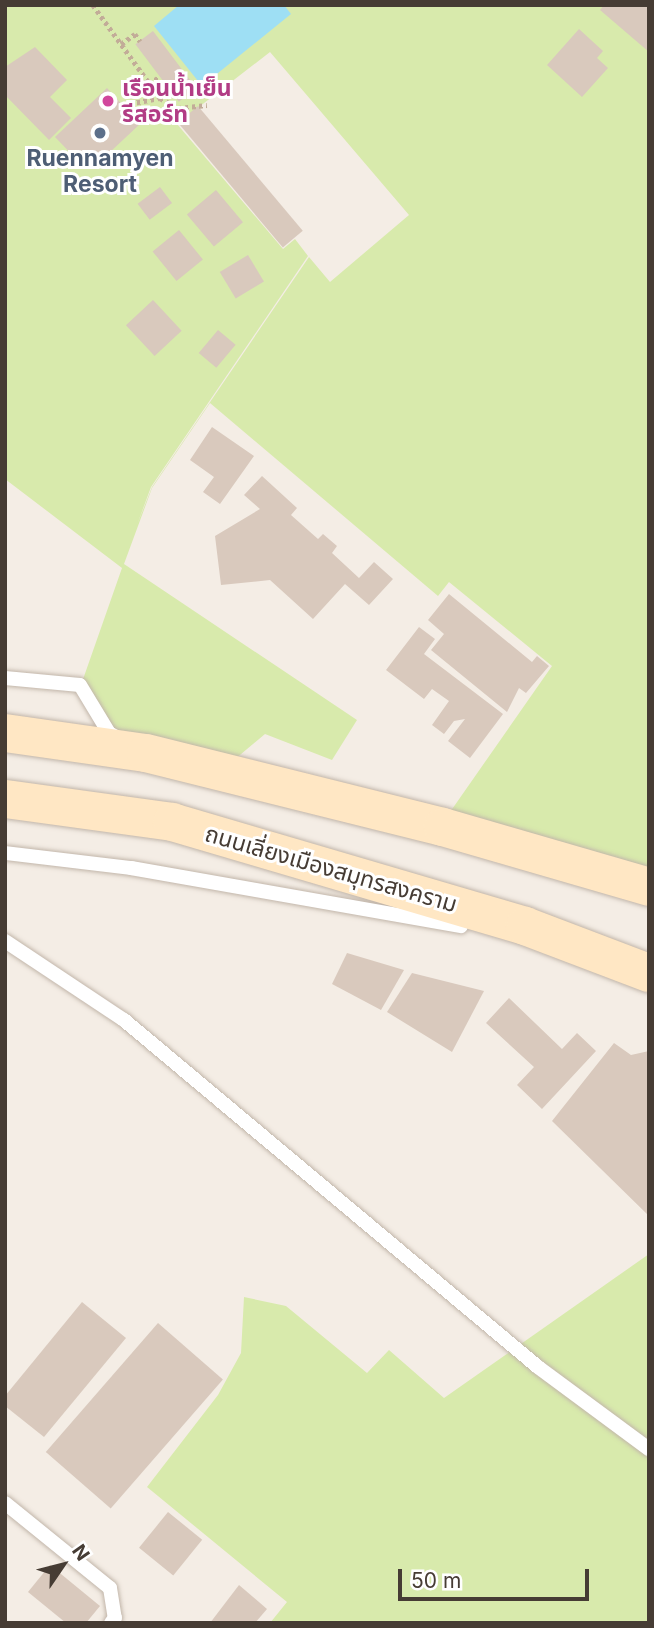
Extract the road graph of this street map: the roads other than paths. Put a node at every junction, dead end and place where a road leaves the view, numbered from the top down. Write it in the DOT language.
graph roads {
  1 [pos="5,678"];
  2 [pos="5,733"];
  3 [pos="146,753"];
  4 [pos="5,799"];
  5 [pos="5,853"];
  6 [pos="649,887"];
  7 [pos="5,941"];
  8 [pos="649,974"];
  9 [pos="649,1449"];
  10 [pos="5,1503"];
  11 [pos="111,1623"];
  1 -- 3 [label="lane"];
  2 -- 3 [label="main road"];
  3 -- 6 [label="main road"];
  4 -- 8 [label="main road, ถนนเลี่ยงเมืองสมุทรสงคราม"];
  5 -- 8 [label="lane"];
  7 -- 9 [label="lane"];
  10 -- 11 [label="lane"];
}
